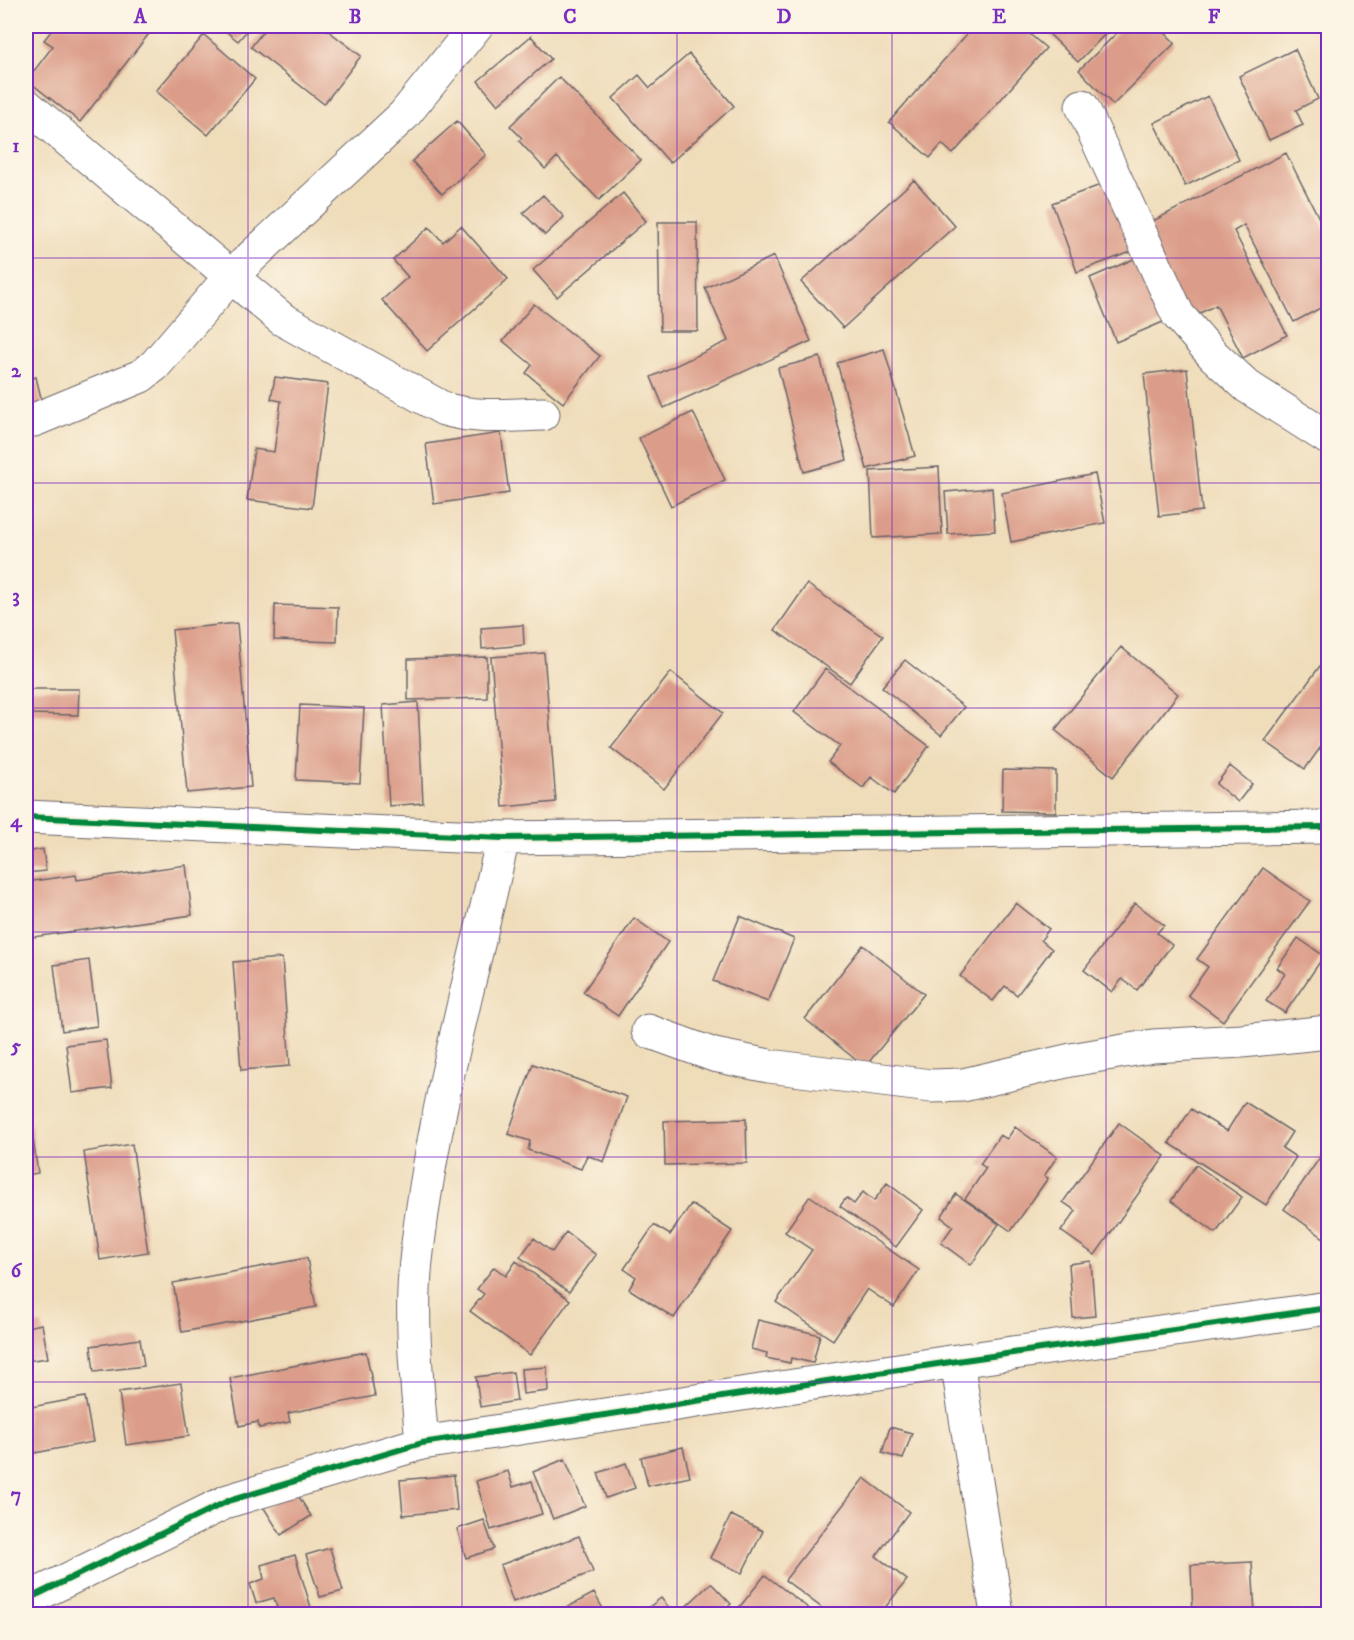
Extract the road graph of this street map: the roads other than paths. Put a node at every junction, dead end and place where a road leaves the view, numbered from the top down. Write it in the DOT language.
graph roads {
  1 [pos="476,26"];
  2 [pos="26,105"];
  3 [pos="1082,106"];
  4 [pos="231,276"];
  5 [pos="543,414"];
  6 [pos="34,420"];
  7 [pos="1329,438"];
  8 [pos="26,817"];
  9 [pos="1329,826"];
  10 [pos="503,838"];
  11 [pos="648,1031"];
  12 [pos="1329,1032"];
  13 [pos="1329,1308"];
  14 [pos="957,1361"];
  15 [pos="422,1443"];
  16 [pos="26,1600"];
  17 [pos="997,1614"];
  1 -- 4 [label="street"];
  2 -- 4 [label="street"];
  3 -- 7 [label="street"];
  4 -- 5 [label="street"];
  4 -- 6 [label="street"];
  8 -- 10 [label="street"];
  9 -- 10 [label="street"];
  10 -- 15 [label="street"];
  11 -- 12 [label="street"];
  13 -- 14 [label="street"];
  14 -- 15 [label="street"];
  14 -- 17 [label="street"];
  15 -- 16 [label="street"];
}
